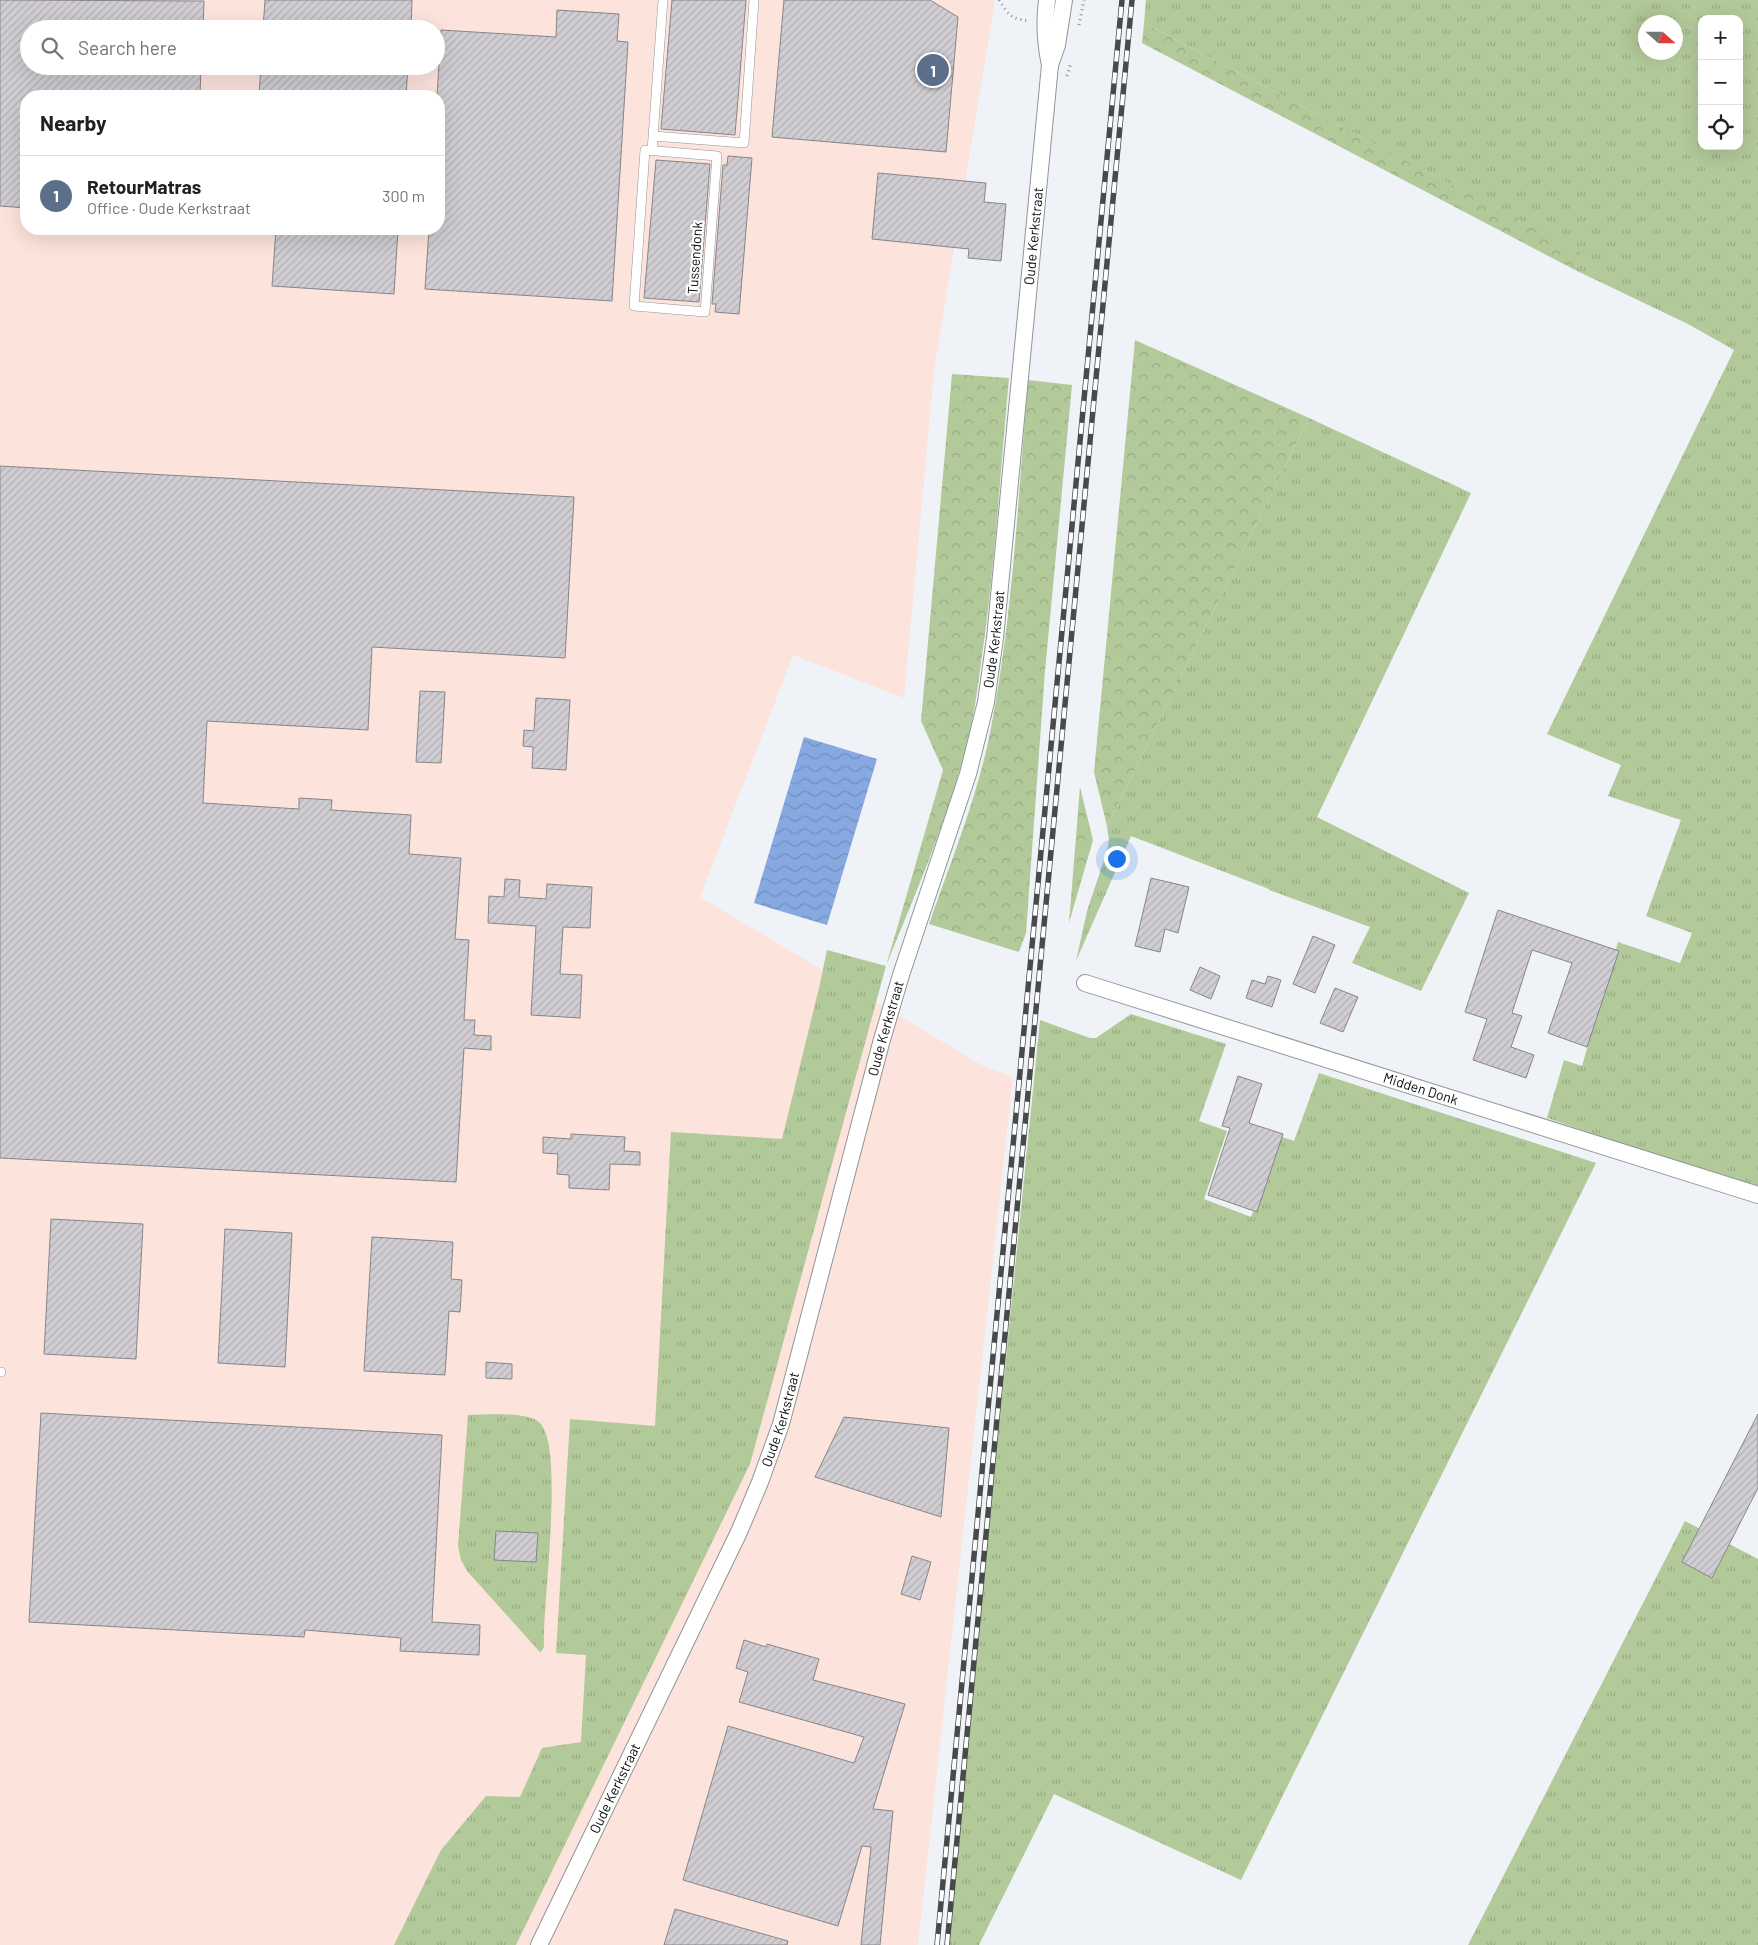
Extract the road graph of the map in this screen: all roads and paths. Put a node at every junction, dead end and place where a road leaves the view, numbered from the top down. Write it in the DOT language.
graph roads {
  1 [pos="663,0"];
  2 [pos="754,0"];
  3 [pos="1047,0"];
  4 [pos="1064,0"];
  5 [pos="1050,65"];
  6 [pos="653,136"];
  7 [pos="652,151"];
  8 [pos="1085,983"];
  9 [pos="1758,1195"];
  10 [pos="539,1945"];
  1 -- 6 [label="lane, Tussendonk"];
  2 -- 6 [label="lane"];
  3 -- 5 [label="street, Oude Kerkstraat"];
  4 -- 5 [label="street, Oude Kerkstraat"];
  5 -- 10 [label="street, Oude Kerkstraat"];
  6 -- 7 [label="lane, Tussendonk"];
  7 -- 7 [label="lane, Tussendonk"];
  8 -- 9 [label="street, Midden Donk"];
}
